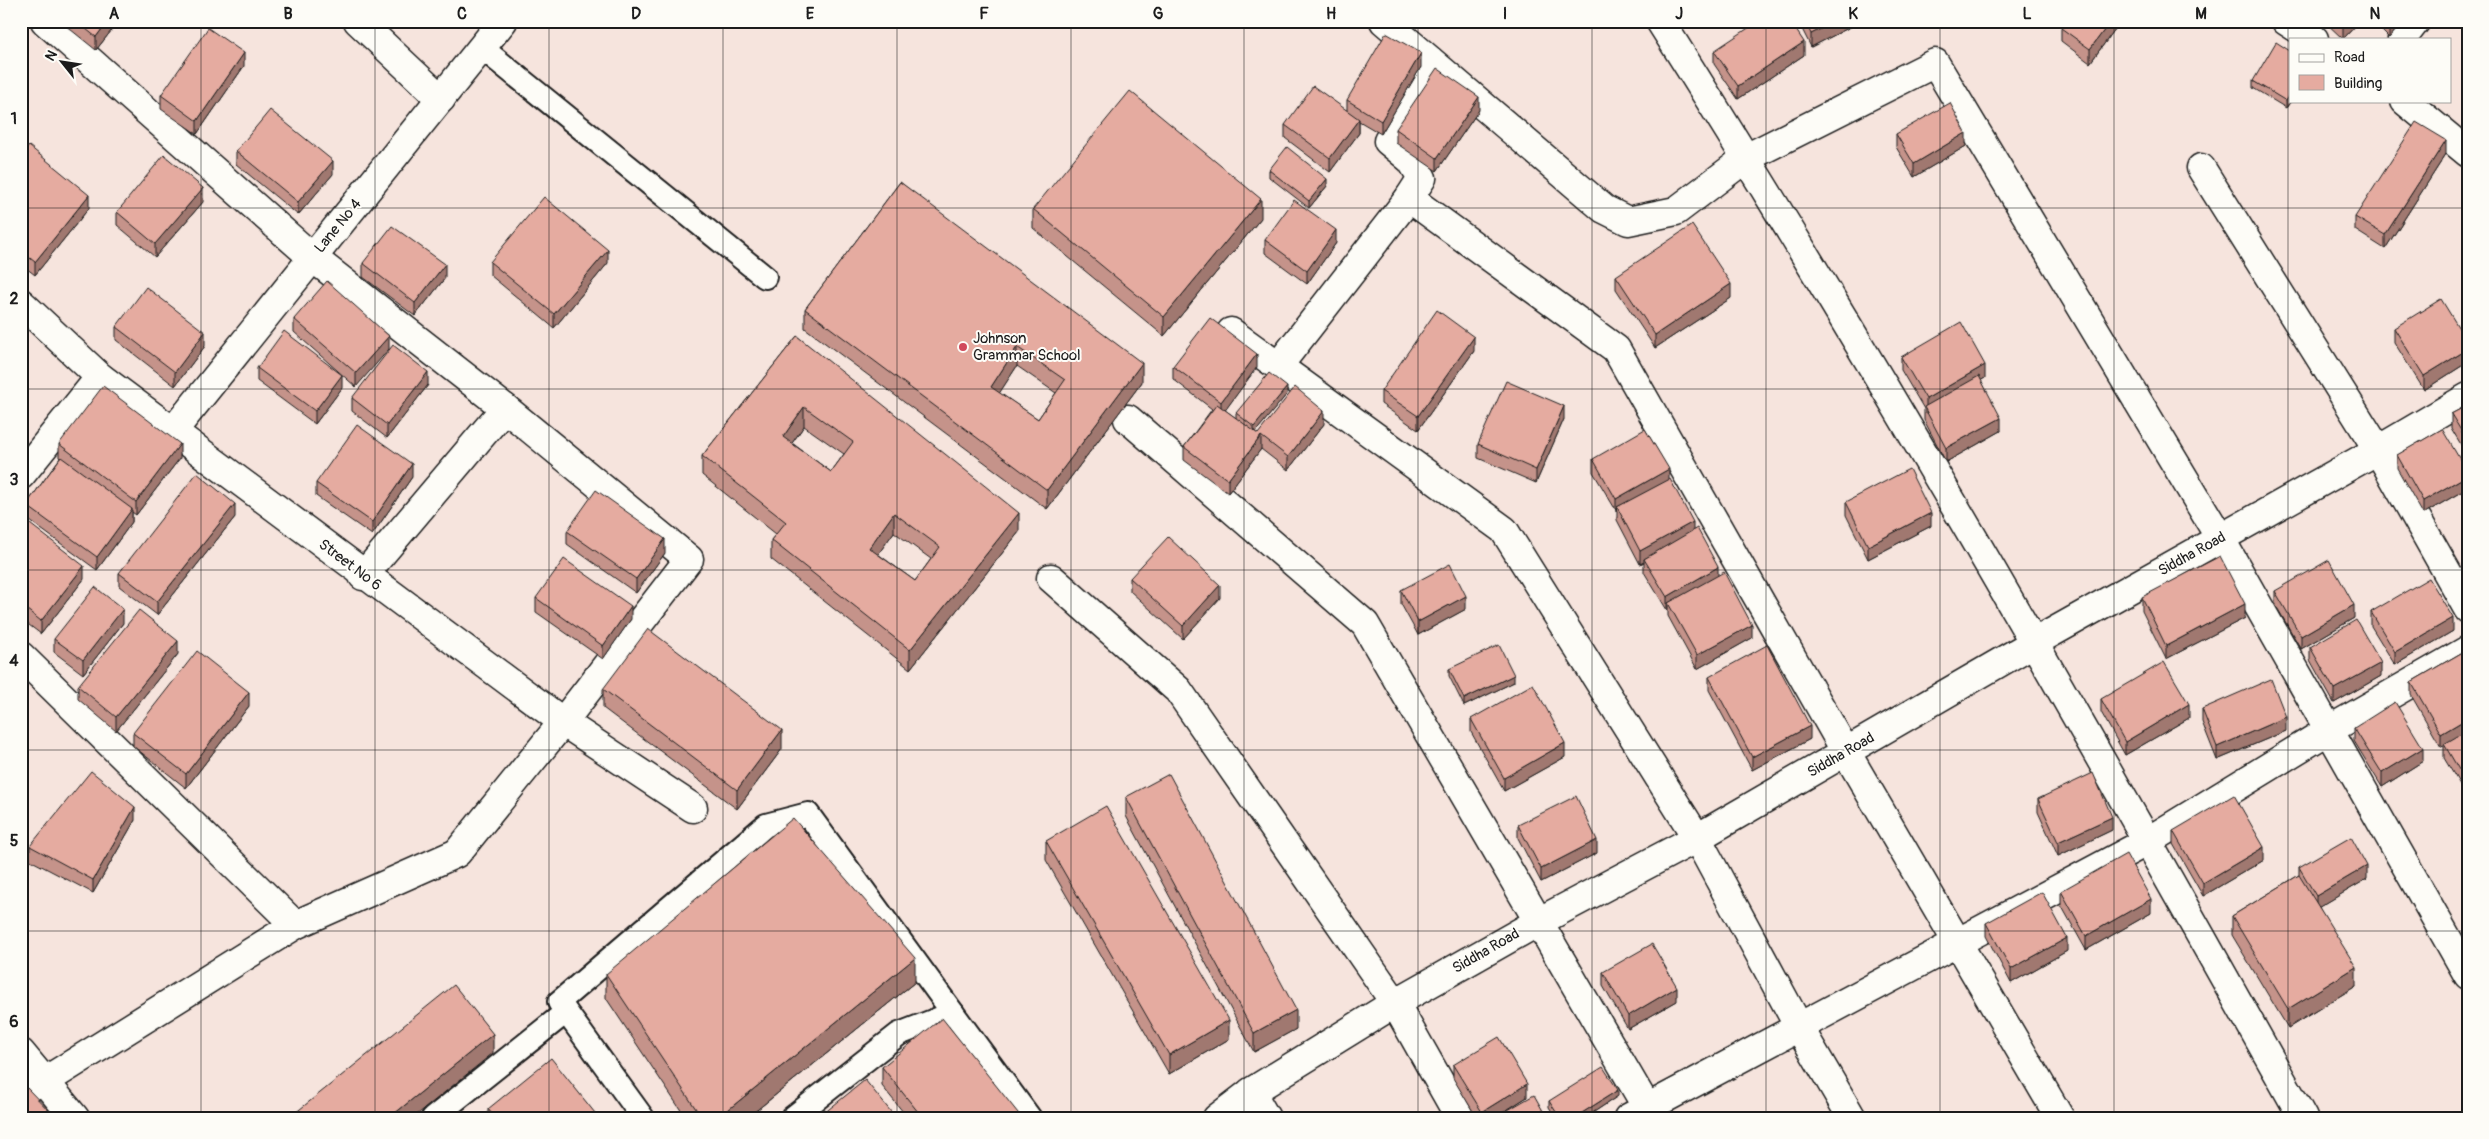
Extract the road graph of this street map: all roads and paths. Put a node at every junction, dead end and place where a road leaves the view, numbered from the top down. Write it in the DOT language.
graph roads {
  1 [pos="45,21"];
  2 [pos="358,21"];
  3 [pos="503,21"];
  4 [pos="1384,21"];
  5 [pos="1660,21"];
  6 [pos="2286,21"];
  7 [pos="2416,21"];
  8 [pos="2312,38"];
  9 [pos="2403,38"];
  10 [pos="482,48"];
  11 [pos="1434,65"];
  12 [pos="441,99"];
  13 [pos="2406,102"];
  14 [pos="2468,153"];
  15 [pos="1746,158"];
  16 [pos="2202,168"];
  17 [pos="1409,198"];
  18 [pos="313,258"];
  19 [pos="765,277"];
  20 [pos="21,303"];
  21 [pos="1231,332"];
  22 [pos="1279,365"];
  23 [pos="100,378"];
  24 [pos="2468,397"];
  25 [pos="505,408"];
  26 [pos="1128,419"];
  27 [pos="173,431"];
  28 [pos="2378,450"];
  29 [pos="21,475"];
  30 [pos="2220,538"];
  31 [pos="364,576"];
  32 [pos="1051,578"];
  33 [pos="2468,608"];
  34 [pos="2034,642"];
  35 [pos="2468,650"];
  36 [pos="21,656"];
  37 [pos="563,722"];
  38 [pos="2329,730"];
  39 [pos="1846,752"];
  40 [pos="693,808"];
  41 [pos="1697,838"];
  42 [pos="2148,841"];
  43 [pos="1540,921"];
  44 [pos="295,925"];
  45 [pos="1960,943"];
  46 [pos="2468,975"];
  47 [pos="1396,1003"];
  48 [pos="566,1012"];
  49 [pos="953,1012"];
  50 [pos="1799,1027"];
  51 [pos="21,1053"];
  52 [pos="33,1086"];
  53 [pos="1251,1092"];
  54 [pos="1642,1114"];
  55 [pos="75,1118"];
  56 [pos="433,1118"];
  57 [pos="643,1118"];
  58 [pos="792,1118"];
  59 [pos="1030,1118"];
  60 [pos="1217,1118"];
  61 [pos="1266,1118"];
  62 [pos="1460,1118"];
  63 [pos="1852,1118"];
  64 [pos="2060,1118"];
  65 [pos="2303,1118"];
  1 -- 18 [label="street"];
  2 -- 12 [label="street"];
  3 -- 10 [label="street, Lane No 4"];
  4 -- 11 [label="street"];
  5 -- 15 [label="street"];
  6 -- 8 [label="street"];
  7 -- 9 [label="street"];
  10 -- 12 [label="street, Lane No 4"];
  10 -- 19 [label="lane"];
  11 -- 15 [label="street"];
  11 -- 17 [label="street"];
  12 -- 18 [label="street, Lane No 4"];
  13 -- 14 [label="street"];
  15 -- 30 [label="street"];
  15 -- 34 [label="street"];
  16 -- 28 [label="street"];
  17 -- 22 [label="street"];
  17 -- 39 [label="street"];
  18 -- 25 [label="street"];
  18 -- 27 [label="street, Lane No 4"];
  20 -- 23 [label="street, Street No 6"];
  21 -- 22 [label="street"];
  22 -- 41 [label="street"];
  23 -- 27 [label="street, Street No 6"];
  23 -- 29 [label="street"];
  24 -- 28 [label="street, Siddha Road"];
  25 -- 31 [label="street"];
  25 -- 37 [label="street"];
  26 -- 43 [label="street"];
  27 -- 31 [label="street, Street No 6"];
  28 -- 30 [label="street, Siddha Road"];
  28 -- 33 [label="street"];
  30 -- 34 [label="street, Siddha Road"];
  30 -- 38 [label="street"];
  31 -- 37 [label="street, Street No 6"];
  32 -- 47 [label="street"];
  34 -- 39 [label="street, Siddha Road"];
  34 -- 42 [label="street"];
  35 -- 38 [label="street"];
  36 -- 44 [label="street"];
  37 -- 40 [label="street, Street No 6"];
  37 -- 44 [label="street"];
  38 -- 42 [label="street"];
  38 -- 46 [label="street"];
  39 -- 41 [label="street, Siddha Road"];
  39 -- 45 [label="street"];
  41 -- 43 [label="street, Siddha Road"];
  41 -- 50 [label="street"];
  42 -- 45 [label="street"];
  42 -- 65 [label="street"];
  43 -- 47 [label="street, Siddha Road"];
  43 -- 54 [label="street"];
  44 -- 52 [label="street"];
  45 -- 50 [label="street"];
  45 -- 64 [label="street"];
  47 -- 53 [label="street, Siddha Road"];
  47 -- 62 [label="street"];
  48 -- 49 [label="lane"];
  48 -- 56 [label="lane"];
  48 -- 57 [label="lane"];
  49 -- 58 [label="lane"];
  49 -- 59 [label="lane"];
  50 -- 54 [label="street"];
  50 -- 63 [label="street"];
  51 -- 52 [label="street"];
  52 -- 55 [label="street"];
  53 -- 60 [label="street, Siddha Road"];
  53 -- 61 [label="street"];
}
